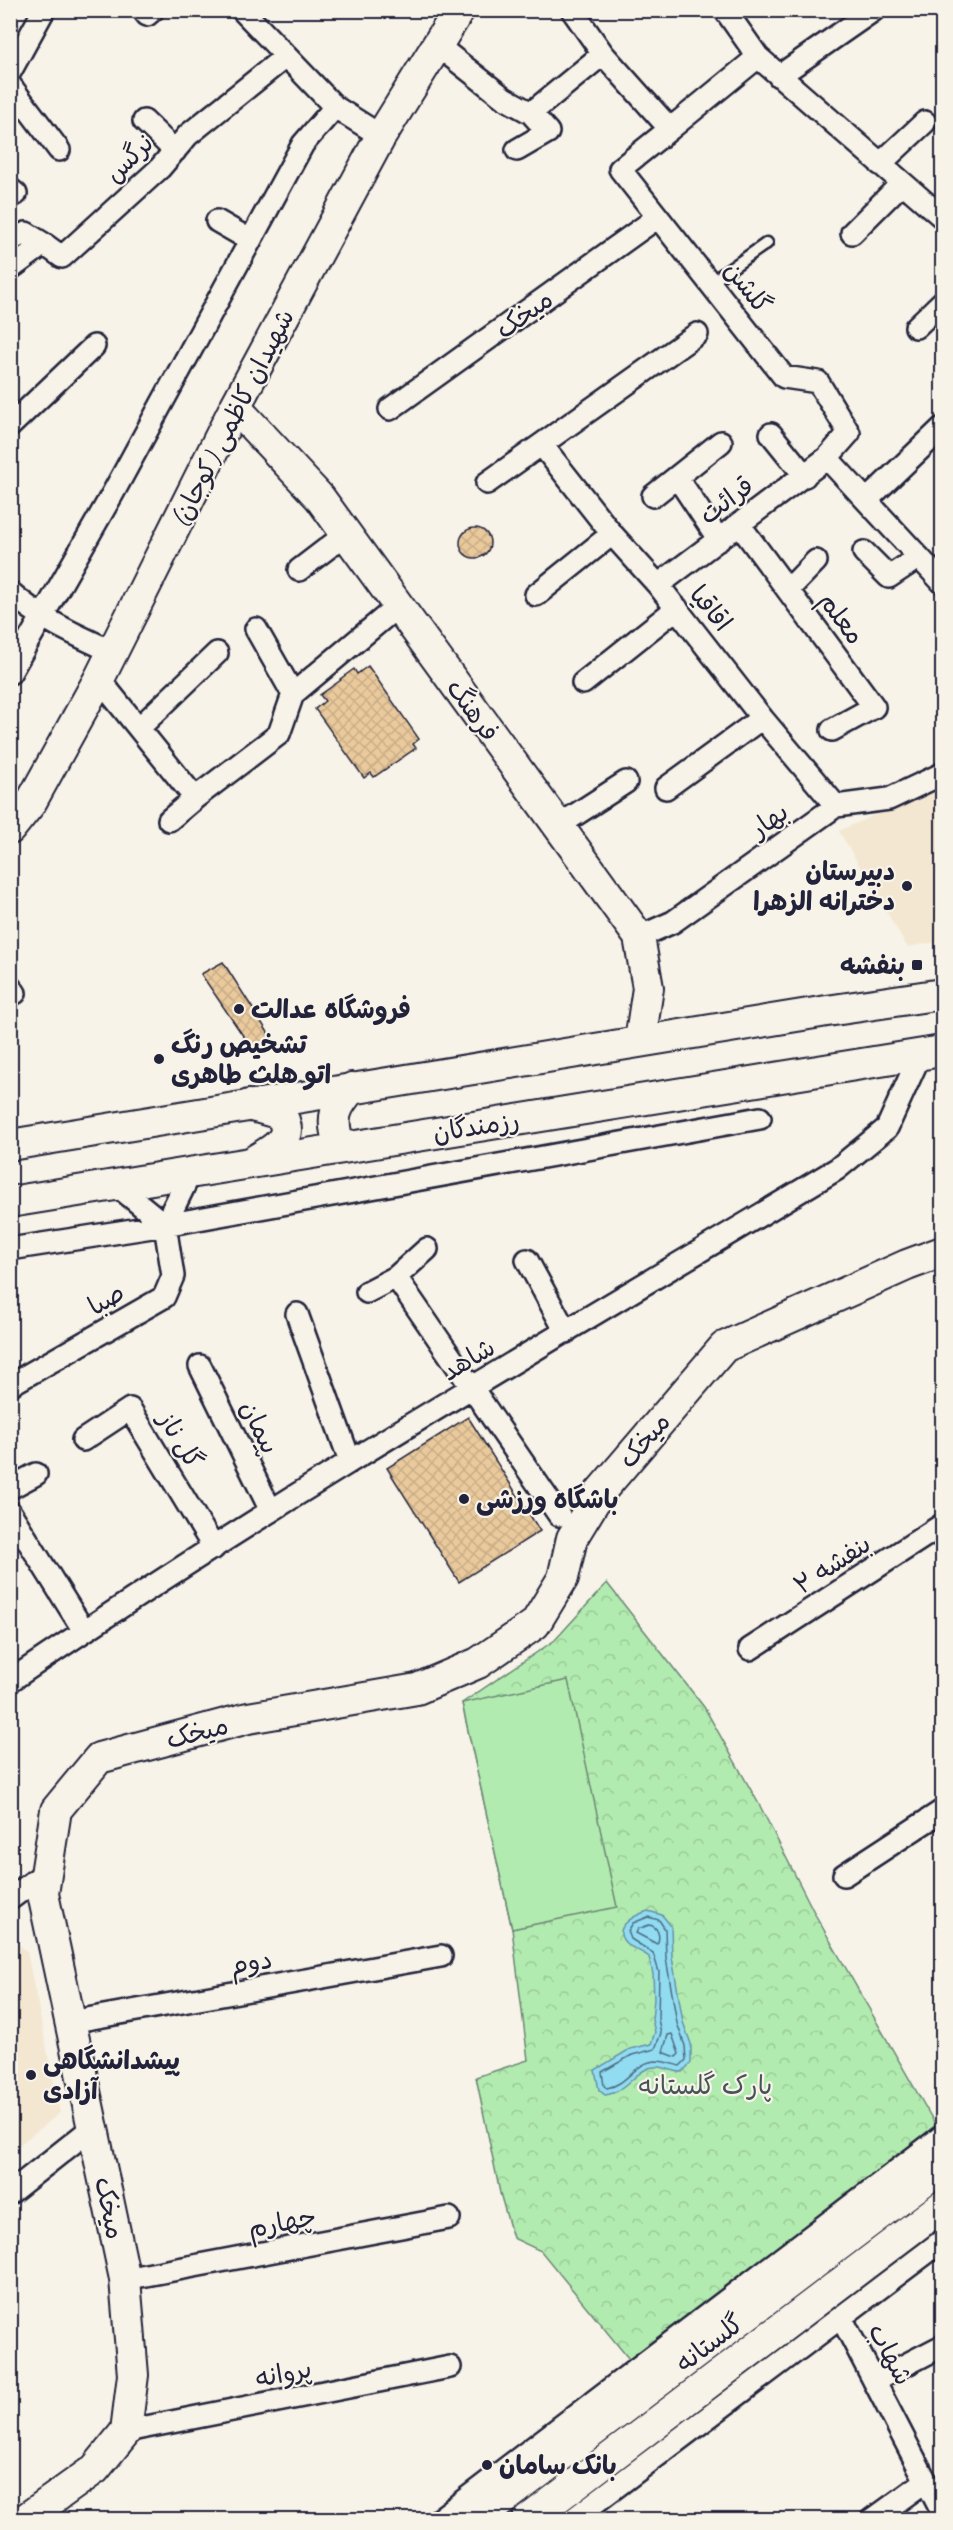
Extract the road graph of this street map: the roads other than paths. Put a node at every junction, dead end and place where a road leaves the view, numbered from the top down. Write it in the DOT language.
graph roads {
  1 [pos="44,10"];
  2 [pos="143,10"];
  3 [pos="153,10"];
  4 [pos="242,10"];
  5 [pos="459,10"];
  6 [pos="572,10"];
  7 [pos="725,10"];
  8 [pos="874,10"];
  9 [pos="438,46"];
  10 [pos="603,54"];
  11 [pos="285,57"];
  12 [pos="758,57"];
  13 [pos="10,72"];
  14 [pos="779,76"];
  15 [pos="10,85"];
  16 [pos="335,107"];
  17 [pos="531,113"];
  18 [pos="144,121"];
  19 [pos="925,122"];
  20 [pos="670,129"];
  21 [pos="381,136"];
  22 [pos="59,150"];
  23 [pos="517,150"];
  24 [pos="175,151"];
  25 [pos="880,164"];
  26 [pos="902,183"];
  27 [pos="658,217"];
  28 [pos="942,217"];
  29 [pos="217,221"];
  30 [pos="852,233"];
  31 [pos="10,240"];
  32 [pos="250,240"];
  33 [pos="767,243"];
  34 [pos="44,244"];
  35 [pos="10,269"];
  36 [pos="710,283"];
  37 [pos="942,302"];
  38 [pos="916,327"];
  39 [pos="697,334"];
  40 [pos="94,346"];
  41 [pos="236,407"];
  42 [pos="390,409"];
  43 [pos="10,426"];
  44 [pos="942,428"];
  45 [pos="771,434"];
  46 [pos="721,442"];
  47 [pos="542,445"];
  48 [pos="827,458"];
  49 [pos="805,476"];
  50 [pos="677,477"];
  51 [pos="487,483"];
  52 [pos="653,496"];
  53 [pos="867,500"];
  54 [pos="739,524"];
  55 [pos="346,534"];
  56 [pos="612,534"];
  57 [pos="719,540"];
  58 [pos="864,552"];
  59 [pos="919,557"];
  60 [pos="816,561"];
  61 [pos="299,570"];
  62 [pos="942,582"];
  63 [pos="658,585"];
  64 [pos="788,590"];
  65 [pos="10,592"];
  66 [pos="536,595"];
  67 [pos="398,606"];
  68 [pos="676,608"];
  69 [pos="44,618"];
  70 [pos="256,629"];
  71 [pos="113,652"];
  72 [pos="217,653"];
  73 [pos="10,673"];
  74 [pos="99,679"];
  75 [pos="583,683"];
  76 [pos="293,694"];
  77 [pos="762,718"];
  78 [pos="139,729"];
  79 [pos="832,730"];
  80 [pos="942,774"];
  81 [pos="626,782"];
  82 [pos="666,788"];
  83 [pos="195,798"];
  84 [pos="836,806"];
  85 [pos="169,820"];
  86 [pos="558,826"];
  87 [pos="10,829"];
  88 [pos="639,937"];
  89 [pos="942,994"];
  90 [pos="640,1041"];
  91 [pos="931,1053"];
  92 [pos="352,1088"];
  93 [pos="249,1105"];
  94 [pos="760,1118"];
  95 [pos="10,1145"];
  96 [pos="353,1146"];
  97 [pos="251,1162"];
  98 [pos="191,1172"];
  99 [pos="115,1184"];
  100 [pos="10,1202"];
  101 [pos="165,1225"];
  102 [pos="10,1249"];
  103 [pos="427,1249"];
  104 [pos="942,1252"];
  105 [pos="527,1260"];
  106 [pos="396,1277"];
  107 [pos="367,1292"];
  108 [pos="297,1314"];
  109 [pos="566,1332"];
  110 [pos="200,1366"];
  111 [pos="10,1385"];
  112 [pos="473,1387"];
  113 [pos="83,1440"];
  114 [pos="350,1461"];
  115 [pos="36,1474"];
  116 [pos="10,1488"];
  117 [pos="271,1511"];
  118 [pos="10,1512"];
  119 [pos="559,1515"];
  120 [pos="942,1525"];
  121 [pos="214,1548"];
  122 [pos="84,1631"];
  123 [pos="750,1648"];
  124 [pos="10,1681"];
  125 [pos="942,1811"];
  126 [pos="45,1873"];
  127 [pos="844,1875"];
  128 [pos="10,1899"];
  129 [pos="441,1956"];
  130 [pos="70,2022"];
  131 [pos="92,2128"];
  132 [pos="942,2136"];
  133 [pos="942,2167"];
  134 [pos="10,2193"];
  135 [pos="942,2206"];
  136 [pos="449,2218"];
  137 [pos="942,2241"];
  138 [pos="124,2279"];
  139 [pos="841,2317"];
  140 [pos="942,2346"];
  141 [pos="450,2367"];
  142 [pos="874,2381"];
  143 [pos="126,2431"];
  144 [pos="926,2481"];
  145 [pos="942,2512"];
  146 [pos="24,2520"];
  147 [pos="438,2520"];
  148 [pos="476,2520"];
  149 [pos="528,2520"];
  150 [pos="572,2520"];
  151 [pos="872,2520"];
  1 -- 13 [label="street"];
  2 -- 3 [label="street"];
  4 -- 11 [label="street"];
  5 -- 9 [label="main road, شهیدان کاظمی (کوجان)"];
  6 -- 10 [label="street"];
  7 -- 12 [label="street"];
  8 -- 14 [label="street"];
  9 -- 17 [label="street"];
  9 -- 21 [label="main road, شهیدان کاظمی (کوجان)"];
  10 -- 17 [label="street"];
  10 -- 20 [label="street"];
  11 -- 16 [label="street"];
  11 -- 24 [label="street, نرگس"];
  12 -- 14 [label="street"];
  12 -- 20 [label="street"];
  14 -- 25 [label="street"];
  15 -- 22 [label="street"];
  16 -- 21 [label="street"];
  16 -- 32 [label="street"];
  17 -- 23 [label="street"];
  18 -- 24 [label="street"];
  19 -- 25 [label="street"];
  20 -- 27 [label="street, گلشن"];
  21 -- 41 [label="main road, شهیدان کاظمی (کوجان)"];
  24 -- 34 [label="street, نرگس"];
  25 -- 26 [label="street"];
  26 -- 28 [label="street"];
  26 -- 30 [label="street"];
  27 -- 36 [label="street, گلشن"];
  27 -- 42 [label="street, میخک"];
  29 -- 32 [label="street"];
  31 -- 34 [label="street"];
  32 -- 69 [label="street"];
  33 -- 36 [label="lane"];
  34 -- 35 [label="street"];
  36 -- 48 [label="street, گلشن"];
  37 -- 38 [label="street"];
  39 -- 47 [label="street"];
  40 -- 43 [label="street"];
  41 -- 55 [label="main road, فرهنگ"];
  41 -- 71 [label="main road, شهیدان کاظمی (کوجان)"];
  44 -- 53 [label="street"];
  45 -- 49 [label="street"];
  46 -- 50 [label="street"];
  47 -- 51 [label="street"];
  47 -- 56 [label="street, اقاقیا"];
  48 -- 49 [label="street, قرائت"];
  48 -- 53 [label="street"];
  49 -- 54 [label="street, قرائت"];
  50 -- 52 [label="street"];
  50 -- 57 [label="street"];
  53 -- 59 [label="street"];
  54 -- 57 [label="street, قرائت"];
  54 -- 64 [label="street, معلم"];
  55 -- 61 [label="street"];
  55 -- 67 [label="main road, فرهنگ"];
  56 -- 63 [label="street, اقاقیا"];
  56 -- 66 [label="street"];
  57 -- 63 [label="street, قرائت"];
  58 -- 59 [label="street"];
  59 -- 62 [label="street"];
  60 -- 64 [label="street"];
  63 -- 68 [label="street, اقاقیا"];
  64 -- 79 [label="street, معلم"];
  65 -- 69 [label="street"];
  67 -- 76 [label="street"];
  67 -- 86 [label="main road, فرهنگ"];
  68 -- 75 [label="street"];
  68 -- 77 [label="street, اقاقیا"];
  69 -- 71 [label="street"];
  69 -- 73 [label="street"];
  70 -- 76 [label="street"];
  71 -- 74 [label="main road, شهیدان کاظمی (کوجان)"];
  72 -- 78 [label="street"];
  74 -- 78 [label="street"];
  74 -- 87 [label="main road, شهیدان کاظمی (کوجان)"];
  76 -- 83 [label="street"];
  77 -- 82 [label="street"];
  77 -- 84 [label="street, اقاقیا"];
  78 -- 83 [label="street"];
  80 -- 84 [label="street, بهار"];
  81 -- 86 [label="street"];
  83 -- 85 [label="street"];
  84 -- 88 [label="street, بهار"];
  86 -- 88 [label="main road, فرهنگ"];
  88 -- 90 [label="main road, فرهنگ"];
  89 -- 90 [label="main road"];
  90 -- 92 [label="main road"];
  91 -- 96 [label="main road, رزمندگان"];
  91 -- 109 [label="street, شاهد"];
  92 -- 93 [label="main road"];
  92 -- 96 [label="main road"];
  93 -- 95 [label="main road"];
  93 -- 97 [label="main road"];
  94 -- 101 [label="street"];
  96 -- 97 [label="main road, رزمندگان"];
  97 -- 98 [label="main road, رزمندگان"];
  98 -- 99 [label="main road, رزمندگان"];
  98 -- 101 [label="street"];
  99 -- 100 [label="main road, رزمندگان"];
  99 -- 101 [label="street"];
  101 -- 102 [label="street"];
  101 -- 111 [label="street, صبا"];
  103 -- 106 [label="street"];
  104 -- 126 [label="main road, میخک"];
  105 -- 109 [label="street"];
  106 -- 107 [label="street"];
  106 -- 112 [label="street"];
  108 -- 114 [label="street"];
  109 -- 112 [label="street, شاهد"];
  110 -- 117 [label="street, پیمان"];
  112 -- 114 [label="street, شاهد"];
  112 -- 119 [label="street"];
  113 -- 121 [label="street, گل ناز"];
  114 -- 117 [label="street, شاهد"];
  115 -- 116 [label="street"];
  117 -- 121 [label="street, شاهد"];
  118 -- 122 [label="street"];
  120 -- 123 [label="street, بنفشه ۲"];
  121 -- 122 [label="street, شاهد"];
  122 -- 124 [label="street, شاهد"];
  125 -- 127 [label="street"];
  126 -- 128 [label="street"];
  126 -- 130 [label="main road, میخک"];
  129 -- 130 [label="street, دوم"];
  130 -- 131 [label="main road, میخک"];
  131 -- 134 [label="street"];
  131 -- 138 [label="main road, میخک"];
  132 -- 147 [label="street"];
  133 -- 148 [label="main road, گلستانه"];
  135 -- 149 [label="main road, گلستانه"];
  136 -- 138 [label="street, چهارم"];
  137 -- 139 [label="street"];
  138 -- 143 [label="main road, میخک"];
  139 -- 142 [label="street, شهاب"];
  139 -- 150 [label="street"];
  140 -- 142 [label="street"];
  141 -- 143 [label="street, پروانه"];
  142 -- 144 [label="street, شهاب"];
  143 -- 146 [label="main road"];
  144 -- 145 [label="street, شهاب"];
  144 -- 151 [label="street"];
}
